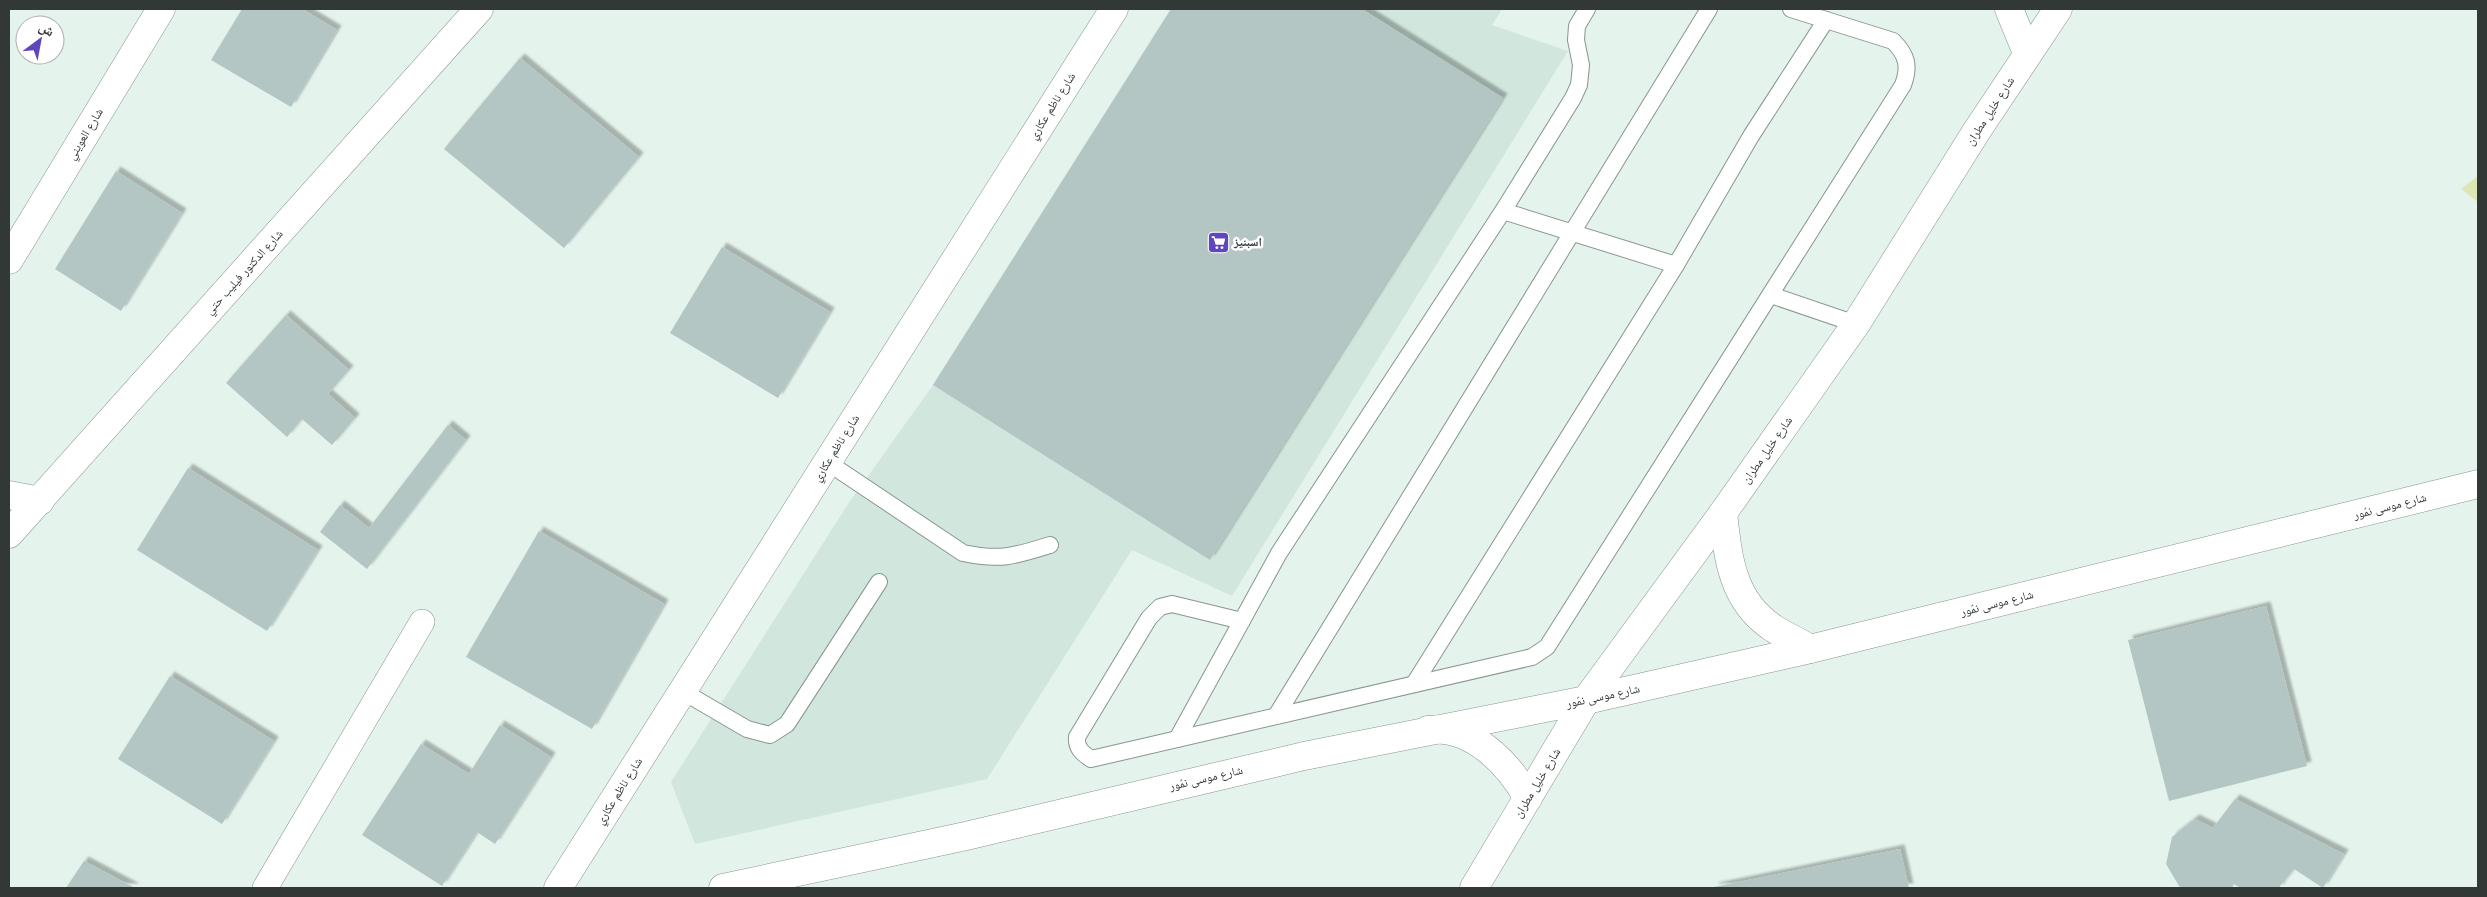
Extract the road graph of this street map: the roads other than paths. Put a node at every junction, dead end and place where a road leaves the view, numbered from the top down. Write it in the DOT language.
graph roads {
  1 [pos="161,9"];
  2 [pos="479,9"];
  3 [pos="1114,9"];
  4 [pos="1587,9"];
  5 [pos="1709,9"];
  6 [pos="1791,9"];
  7 [pos="2008,9"];
  8 [pos="2058,9"];
  9 [pos="1826,20"];
  10 [pos="2027,53"];
  11 [pos="1503,211"];
  12 [pos="1572,233"];
  13 [pos="9,260"];
  14 [pos="1676,265"];
  15 [pos="1771,295"];
  16 [pos="1856,324"];
  17 [pos="827,462"];
  18 [pos="2478,484"];
  19 [pos="9,495"];
  20 [pos="40,501"];
  21 [pos="1723,513"];
  22 [pos="9,534"];
  23 [pos="1050,545"];
  24 [pos="880,582"];
  25 [pos="1242,621"];
  26 [pos="422,622"];
  27 [pos="1810,649"];
  28 [pos="1414,684"];
  29 [pos="682,691"];
  30 [pos="1586,700"];
  31 [pos="1276,716"];
  32 [pos="1428,730"];
  33 [pos="1176,739"];
  34 [pos="1528,798"];
  35 [pos="265,888"];
  36 [pos="558,888"];
  37 [pos="723,888"];
  38 [pos="1474,888"];
  1 -- 13 [label="street, شارع العويني"];
  2 -- 20 [label="street, شارع الدكتور فيليب حتي"];
  3 -- 17 [label="street, شارع ناظم عكاري"];
  4 -- 11 [label="lane"];
  5 -- 12 [label="lane"];
  6 -- 9 [label="lane"];
  7 -- 10 [label="street"];
  8 -- 10 [label="street, شارع خليل مطران"];
  9 -- 14 [label="lane"];
  9 -- 15 [label="lane"];
  10 -- 16 [label="street, شارع خليل مطران"];
  11 -- 12 [label="lane"];
  11 -- 25 [label="lane"];
  12 -- 14 [label="lane"];
  12 -- 31 [label="lane"];
  14 -- 28 [label="lane"];
  15 -- 16 [label="lane"];
  15 -- 28 [label="lane"];
  16 -- 21 [label="street, شارع خليل مطران"];
  17 -- 23 [label="lane"];
  17 -- 29 [label="street, شارع ناظم عكاري"];
  18 -- 27 [label="street, شارع موسى نمّور"];
  19 -- 20 [label="street"];
  20 -- 22 [label="street, شارع الدكتور فيليب حتي"];
  21 -- 27 [label="street"];
  21 -- 30 [label="street, شارع خليل مطران"];
  24 -- 29 [label="lane"];
  25 -- 33 [label="lane"];
  25 -- 33 [label="lane"];
  26 -- 35 [label="street"];
  27 -- 30 [label="street, شارع موسى نمّور"];
  28 -- 31 [label="lane"];
  29 -- 36 [label="street, شارع ناظم عكاري"];
  30 -- 32 [label="street, شارع موسى نمّور"];
  30 -- 34 [label="street, شارع خليل مطران"];
  31 -- 33 [label="lane"];
  32 -- 34 [label="street"];
  32 -- 37 [label="street, شارع موسى نمّور"];
  34 -- 38 [label="street, شارع خليل مطران"];
}
